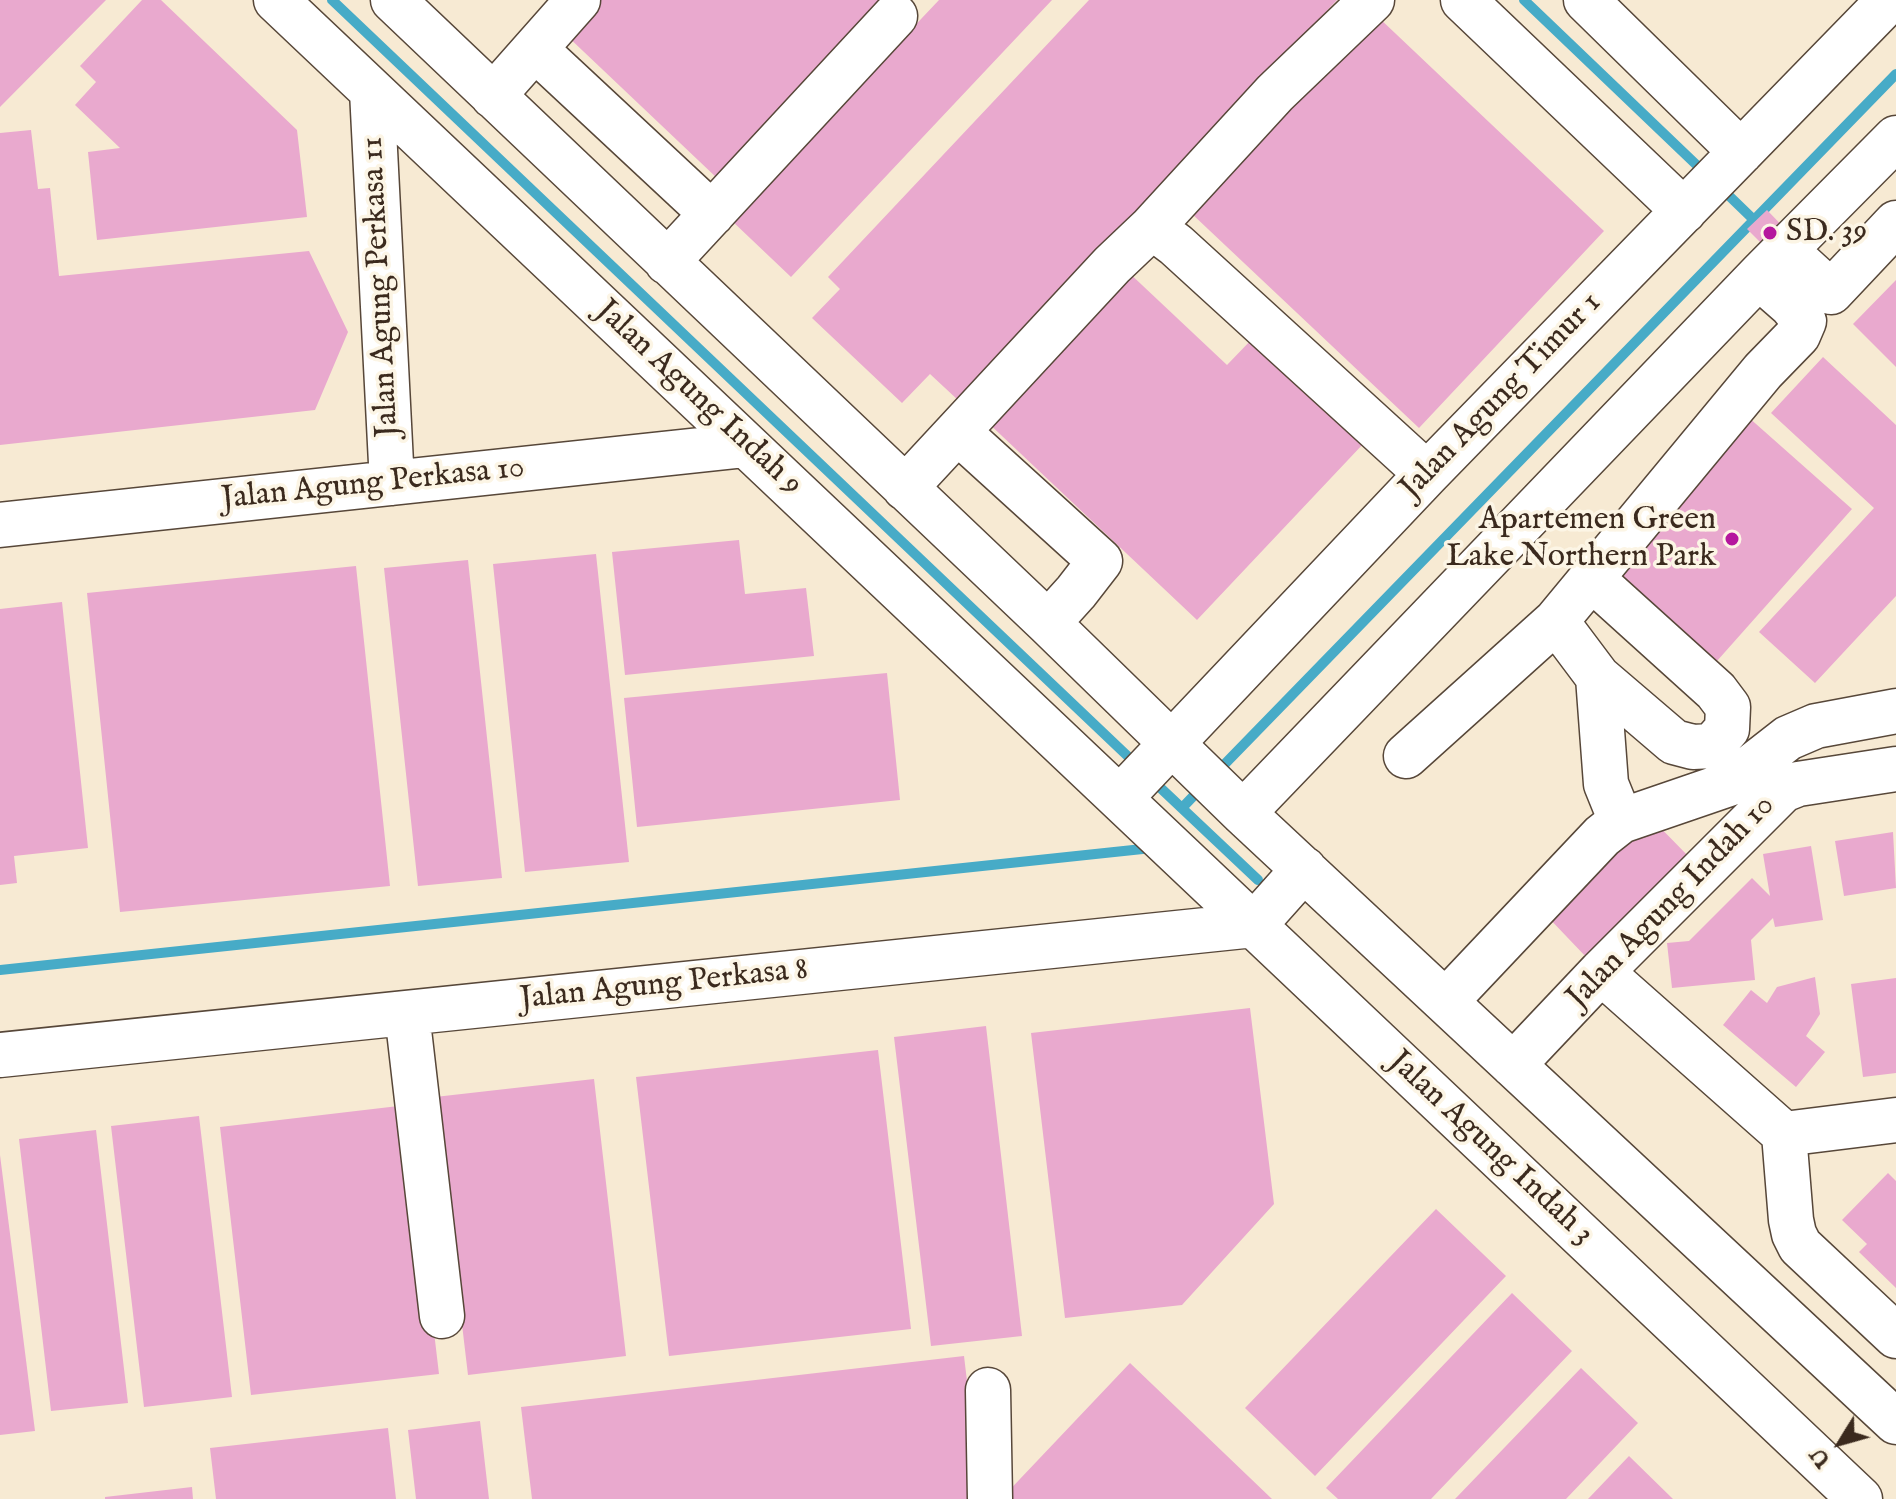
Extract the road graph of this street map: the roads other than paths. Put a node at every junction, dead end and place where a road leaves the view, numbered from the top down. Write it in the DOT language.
graph roads {
  1 [pos="276,0"];
  2 [pos="393,0"];
  3 [pos="578,0"];
  4 [pos="1372,0"];
  5 [pos="1463,0"];
  6 [pos="1586,0"];
  7 [pos="1889,0"];
  8 [pos="895,16"];
  9 [pos="535,49"];
  10 [pos="372,91"];
  11 [pos="493,96"];
  12 [pos="1896,138"];
  13 [pos="1739,154"];
  14 [pos="1686,208"];
  15 [pos="712,214"];
  16 [pos="1896,223"];
  17 [pos="1152,227"];
  18 [pos="667,262"];
  19 [pos="1762,273"];
  20 [pos="958,432"];
  21 [pos="746,445"];
  22 [pos="1427,474"];
  23 [pos="392,483"];
  24 [pos="905,488"];
  25 [pos="0,525"];
  26 [pos="1592,579"];
  27 [pos="1556,621"];
  28 [pos="1048,623"];
  29 [pos="1598,677"];
  30 [pos="1896,711"];
  31 [pos="1406,756"];
  32 [pos="1155,767"];
  33 [pos="1896,769"];
  34 [pos="1236,807"];
  35 [pos="1621,821"];
  36 [pos="1304,869"];
  37 [pos="1254,925"];
  38 [pos="1601,972"];
  39 [pos="1446,1001"];
  40 [pos="407,1013"];
  41 [pos="0,1055"];
  42 [pos="1513,1065"];
  43 [pos="1896,1120"];
  44 [pos="1784,1134"];
  45 [pos="442,1316"];
  46 [pos="1896,1336"];
  47 [pos="988,1390"];
  48 [pos="1896,1422"];
  49 [pos="990,1499"];
  50 [pos="1860,1499"];
  1 -- 10 [label="street, Jalan Agung Indah 9"];
  2 -- 11 [label="street"];
  3 -- 9 [label="street"];
  4 -- 17 [label="street"];
  5 -- 14 [label="street"];
  6 -- 13 [label="street"];
  7 -- 13 [label="street, Jalan Agung Timur 1"];
  8 -- 15 [label="street"];
  9 -- 11 [label="street"];
  9 -- 15 [label="street"];
  10 -- 21 [label="street, Jalan Agung Indah 9"];
  10 -- 23 [label="street, Jalan Agung Perkasa 11"];
  11 -- 18 [label="street"];
  12 -- 19 [label="street"];
  13 -- 14 [label="street, Jalan Agung Timur 1"];
  14 -- 22 [label="street, Jalan Agung Timur 1"];
  15 -- 18 [label="street"];
  16 -- 19 [label="street"];
  17 -- 20 [label="street"];
  17 -- 22 [label="street"];
  18 -- 24 [label="street"];
  19 -- 26 [label="street"];
  19 -- 34 [label="street"];
  20 -- 24 [label="street"];
  20 -- 28 [label="street"];
  21 -- 23 [label="street, Jalan Agung Perkasa 10"];
  21 -- 32 [label="street, Jalan Agung Indah 9"];
  22 -- 32 [label="street, Jalan Agung Timur 1"];
  23 -- 25 [label="street, Jalan Agung Perkasa 10"];
  24 -- 28 [label="street"];
  26 -- 27 [label="street"];
  26 -- 29 [label="street"];
  27 -- 29 [label="street"];
  27 -- 31 [label="street"];
  28 -- 32 [label="street"];
  29 -- 35 [label="street"];
  30 -- 35 [label="street"];
  32 -- 34 [label="street"];
  32 -- 37 [label="street, Jalan Agung Indah 3"];
  33 -- 38 [label="street, Jalan Agung Indah 10"];
  34 -- 36 [label="street"];
  35 -- 39 [label="street"];
  36 -- 37 [label="street"];
  36 -- 39 [label="street"];
  37 -- 40 [label="street, Jalan Agung Perkasa 8"];
  37 -- 50 [label="street, Jalan Agung Indah 3"];
  38 -- 42 [label="street, Jalan Agung Indah 10"];
  38 -- 44 [label="street"];
  39 -- 42 [label="street"];
  40 -- 41 [label="street, Jalan Agung Perkasa 8"];
  40 -- 45 [label="street"];
  42 -- 48 [label="street"];
  43 -- 44 [label="street"];
  44 -- 46 [label="street"];
  47 -- 49 [label="street"];
}
